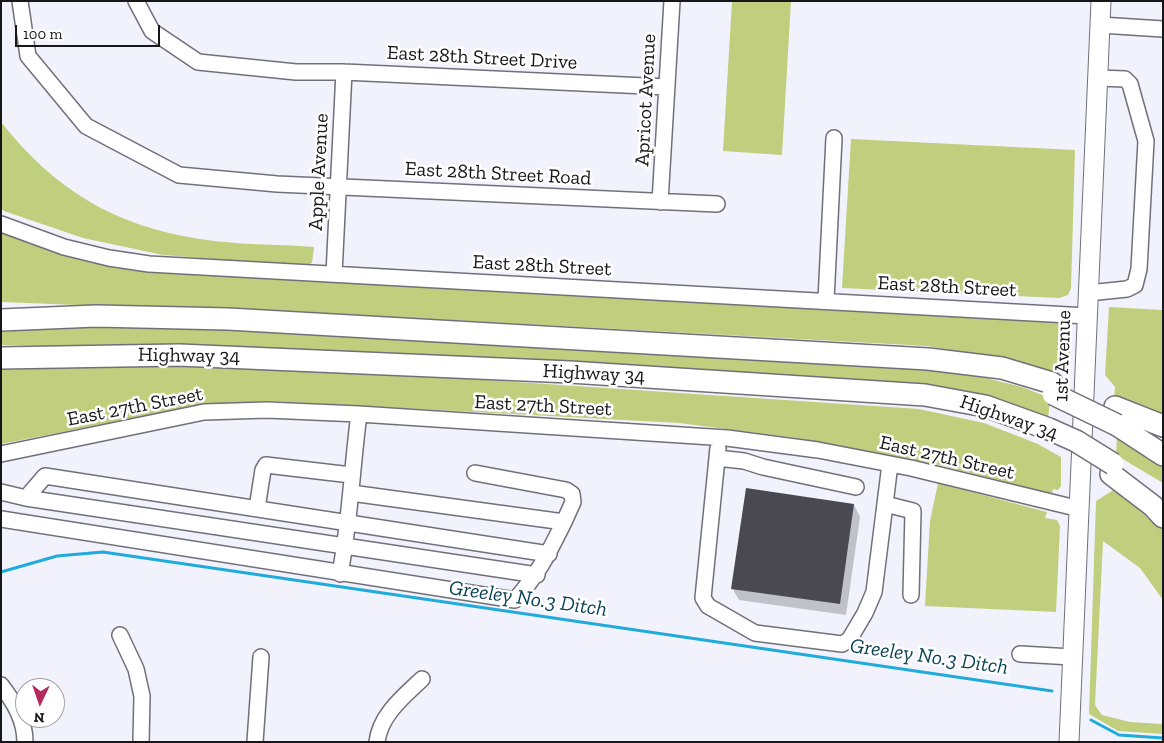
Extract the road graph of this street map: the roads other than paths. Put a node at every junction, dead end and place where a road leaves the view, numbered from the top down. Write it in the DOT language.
graph roads {
  1 [pos="20,1"];
  2 [pos="136,1"];
  3 [pos="672,1"];
  4 [pos="1101,1"];
  5 [pos="1100,25"];
  6 [pos="1163,29"];
  7 [pos="344,72"];
  8 [pos="1098,78"];
  9 [pos="667,87"];
  10 [pos="834,138"];
  11 [pos="338,186"];
  12 [pos="660,202"];
  13 [pos="717,204"];
  14 [pos="1,224"];
  15 [pos="334,274"];
  16 [pos="1088,293"];
  17 [pos="826,300"];
  18 [pos="1087,316"];
  19 [pos="1,320"];
  20 [pos="1,358"];
  21 [pos="359,414"];
  22 [pos="1116,416"];
  23 [pos="1163,426"];
  24 [pos="719,437"];
  25 [pos="1,454"];
  26 [pos="1163,455"];
  27 [pos="717,458"];
  28 [pos="890,464"];
  29 [pos="1112,469"];
  30 [pos="475,473"];
  31 [pos="351,475"];
  32 [pos="856,487"];
  33 [pos="1,492"];
  34 [pos="351,493"];
  35 [pos="1163,495"];
  36 [pos="26,498"];
  37 [pos="885,504"];
  38 [pos="257,508"];
  39 [pos="1080,509"];
  40 [pos="1163,516"];
  41 [pos="1,519"];
  42 [pos="348,522"];
  43 [pos="564,522"];
  44 [pos="346,544"];
  45 [pos="550,554"];
  46 [pos="340,574"];
  47 [pos="537,575"];
  48 [pos="911,595"];
  49 [pos="120,635"];
  50 [pos="1020,654"];
  51 [pos="261,657"];
  52 [pos="1072,657"];
  53 [pos="422,679"];
  54 [pos="1,685"];
  55 [pos="25,742"];
  56 [pos="141,742"];
  57 [pos="255,742"];
  58 [pos="376,742"];
  59 [pos="1069,742"];
  1 -- 11 [label="street, East 28th Street Road"];
  2 -- 7 [label="street, East 28th Street Drive"];
  3 -- 9 [label="street, Apricot Avenue"];
  4 -- 5 [label="main road, 1st Avenue"];
  5 -- 6 [label="street"];
  5 -- 8 [label="main road, 1st Avenue"];
  7 -- 9 [label="street, East 28th Street Drive"];
  7 -- 11 [label="street, Apple Avenue"];
  8 -- 16 [label="main road, 1st Avenue"];
  8 -- 16 [label="street"];
  9 -- 12 [label="street, Apricot Avenue"];
  10 -- 17 [label="street"];
  11 -- 12 [label="street, East 28th Street Road"];
  11 -- 15 [label="street, Apple Avenue"];
  12 -- 13 [label="street, East 28th Street Road"];
  14 -- 15 [label="street, East 28th Street"];
  15 -- 17 [label="street, East 28th Street"];
  16 -- 18 [label="main road, 1st Avenue"];
  17 -- 18 [label="street, East 28th Street"];
  18 -- 39 [label="main road, 1st Avenue"];
  19 -- 22 [label="highway, Highway 34"];
  20 -- 29 [label="highway, Highway 34"];
  21 -- 24 [label="street, East 27th Street"];
  21 -- 25 [label="street, East 27th Street"];
  21 -- 31 [label="street"];
  22 -- 23 [label="highway, Highway 34"];
  22 -- 26 [label="highway"];
  24 -- 27 [label="street"];
  24 -- 28 [label="street, East 27th Street"];
  27 -- 32 [label="street"];
  27 -- 37 [label="street"];
  28 -- 37 [label="street"];
  28 -- 39 [label="street, East 27th Street"];
  29 -- 35 [label="highway"];
  29 -- 40 [label="highway"];
  30 -- 43 [label="street"];
  31 -- 34 [label="street"];
  31 -- 38 [label="street"];
  33 -- 36 [label="street"];
  34 -- 42 [label="street"];
  34 -- 43 [label="street"];
  36 -- 38 [label="street"];
  36 -- 44 [label="street"];
  37 -- 48 [label="street"];
  38 -- 42 [label="street"];
  39 -- 52 [label="main road, 1st Avenue"];
  41 -- 46 [label="street"];
  42 -- 44 [label="street"];
  42 -- 45 [label="street"];
  43 -- 45 [label="street"];
  44 -- 46 [label="street"];
  44 -- 47 [label="street"];
  45 -- 47 [label="street"];
  46 -- 47 [label="street"];
  49 -- 56 [label="street"];
  50 -- 52 [label="street"];
  51 -- 57 [label="street"];
  52 -- 59 [label="main road, 1st Avenue"];
  53 -- 58 [label="street"];
  54 -- 55 [label="street"];
}
